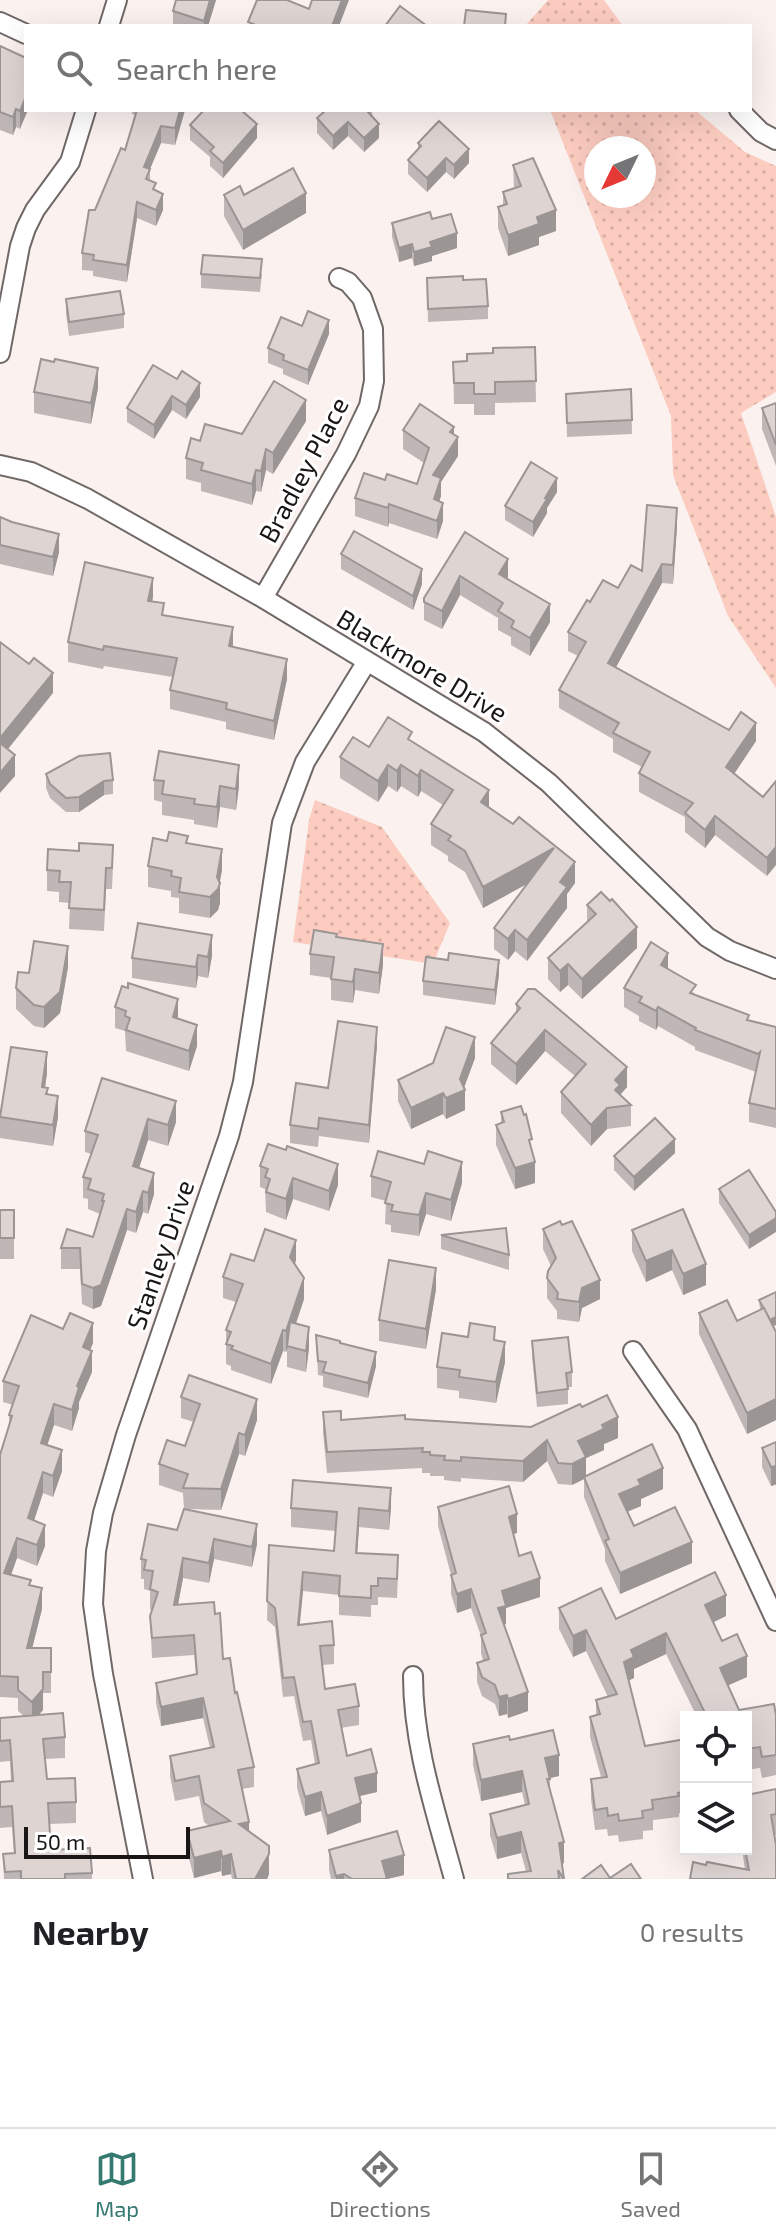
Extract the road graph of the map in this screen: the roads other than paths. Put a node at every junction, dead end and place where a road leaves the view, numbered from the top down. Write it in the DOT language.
graph roads {
  1 [pos="117,0"];
  2 [pos="0,22"];
  3 [pos="110,24"];
  4 [pos="24,33"];
  5 [pos="85,112"];
  6 [pos="741,112"];
  7 [pos="776,140"];
  8 [pos="339,278"];
  9 [pos="0,353"];
  10 [pos="0,465"];
  11 [pos="263,598"];
  12 [pos="366,663"];
  13 [pos="776,969"];
  14 [pos="633,1351"];
  15 [pos="776,1621"];
  16 [pos="413,1676"];
  17 [pos="143,1879"];
  18 [pos="454,1879"];
  1 -- 3 [label="street"];
  2 -- 4 [label="street"];
  5 -- 9 [label="street"];
  6 -- 7 [label="street"];
  8 -- 11 [label="street, Bradley Place"];
  10 -- 11 [label="street, Blackmore Drive"];
  11 -- 12 [label="street, Blackmore Drive"];
  12 -- 13 [label="street, Blackmore Drive"];
  12 -- 17 [label="street, Stanley Drive"];
  14 -- 15 [label="street"];
  16 -- 18 [label="street"];
}
